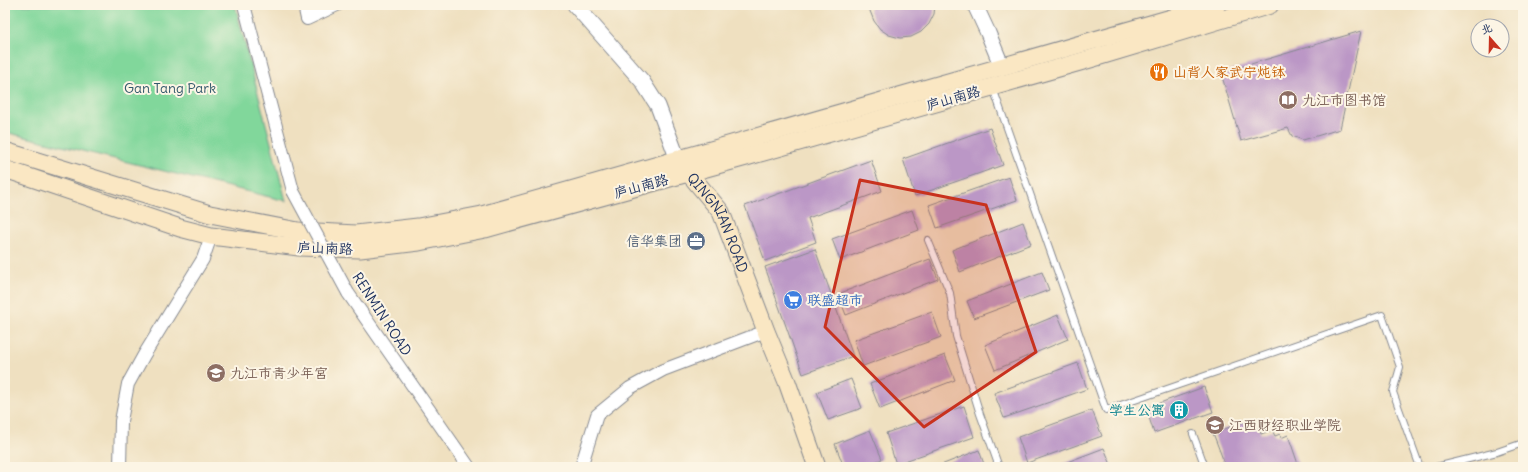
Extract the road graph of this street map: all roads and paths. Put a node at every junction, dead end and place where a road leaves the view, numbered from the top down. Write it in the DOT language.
graph roads {
  1 [pos="244,5"];
  2 [pos="304,5"];
  3 [pos="336,5"];
  4 [pos="575,5"];
  5 [pos="975,5"];
  6 [pos="1217,5"];
  7 [pos="1270,5"];
  8 [pos="1002,67"];
  9 [pos="992,86"];
  10 [pos="5,151"];
  11 [pos="683,166"];
  12 [pos="5,169"];
  13 [pos="211,236"];
  14 [pos="928,240"];
  15 [pos="766,331"];
  16 [pos="1193,434"];
  17 [pos="1523,443"];
  18 [pos="120,467"];
  19 [pos="469,467"];
  20 [pos="581,467"];
  21 [pos="817,467"];
  22 [pos="999,467"];
  23 [pos="1205,467"];
  24 [pos="1420,467"];
  25 [pos="1436,467"];
  1 -- 19 [label="street, RENMIN ROAD, bridge"];
  2 -- 3 [label="street"];
  4 -- 11 [label="street, QINGNIAN ROAD"];
  5 -- 8 [label="street"];
  6 -- 8 [label="main road, 庐山南路"];
  7 -- 9 [label="main road, 庐山南路"];
  8 -- 11 [label="main road, 庐山南路"];
  9 -- 11 [label="main road, 庐山南路"];
  9 -- 24 [label="lane"];
  10 -- 11 [label="main road, 庐山南路"];
  11 -- 13 [label="main road, 庐山南路"];
  11 -- 15 [label="main road, QINGNIAN ROAD"];
  12 -- 13 [label="main road, 庐山南路"];
  13 -- 18 [label="street"];
  14 -- 22 [label="lane"];
  15 -- 20 [label="street"];
  15 -- 21 [label="main road, QINGNIAN ROAD"];
  16 -- 23 [label="lane"];
  17 -- 25 [label="lane"];
}
